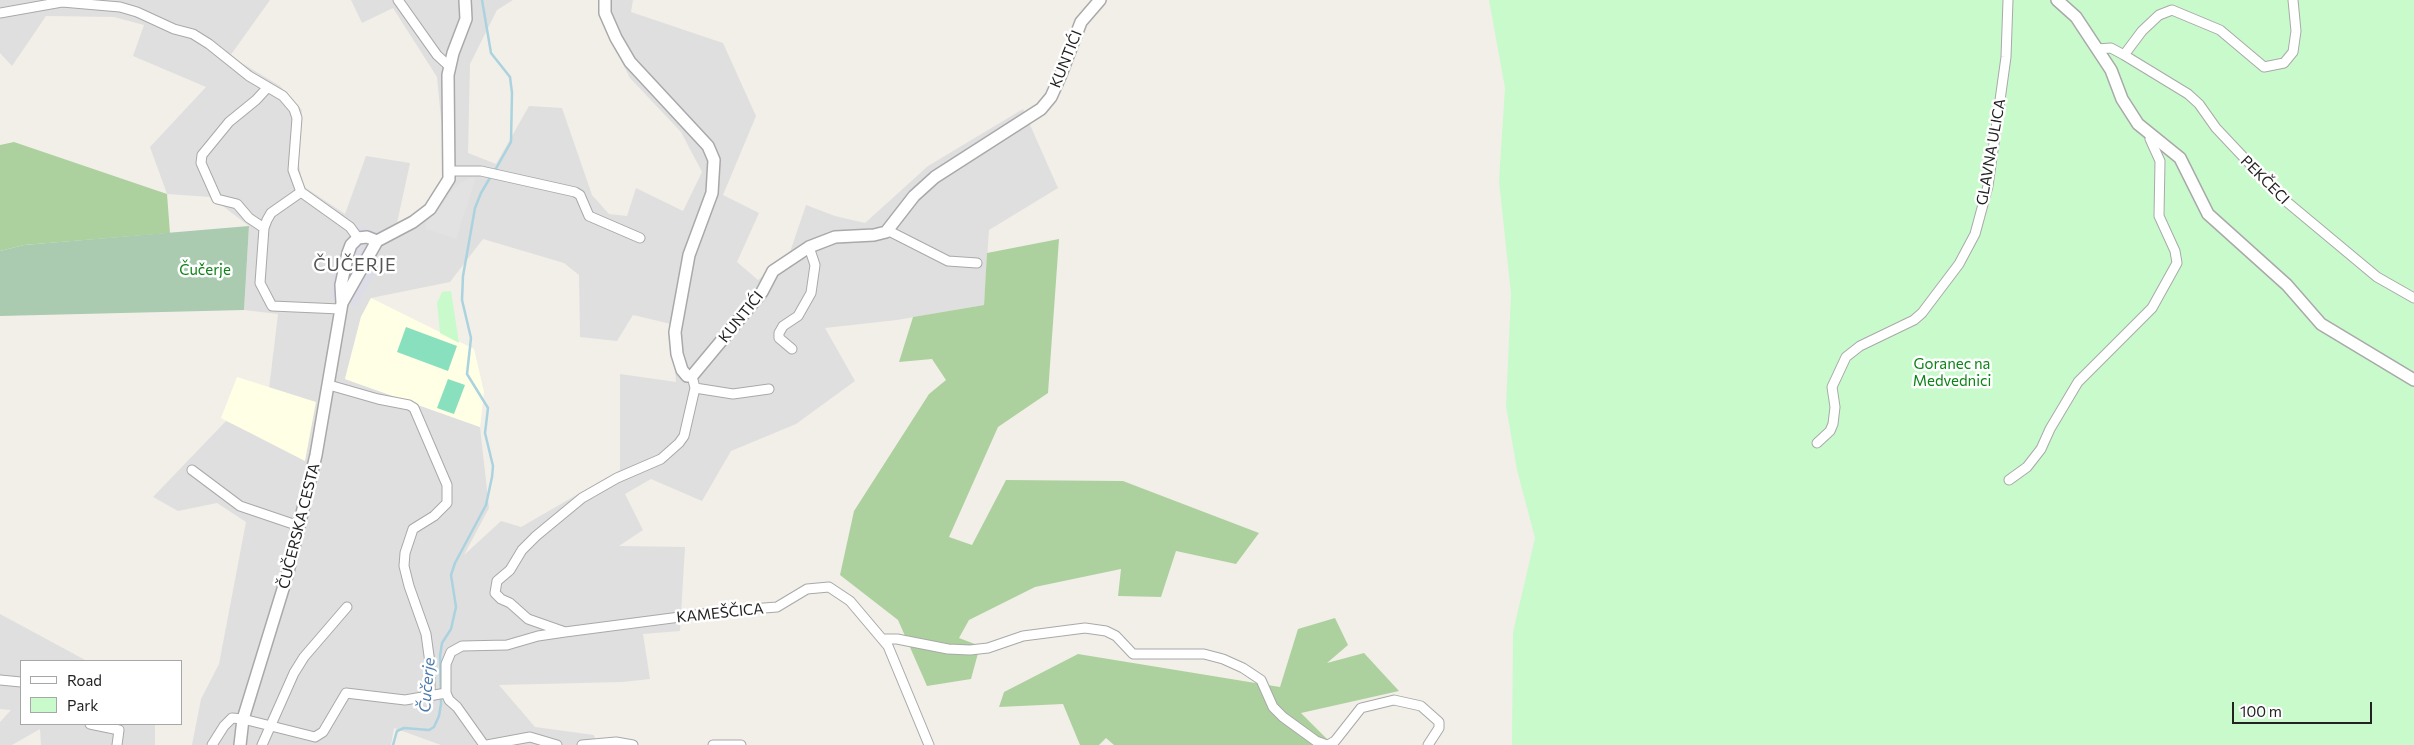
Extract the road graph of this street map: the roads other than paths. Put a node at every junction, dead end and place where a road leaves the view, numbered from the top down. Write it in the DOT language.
graph roads {
  1 [pos="398,0"];
  2 [pos="465,0"];
  3 [pos="605,0"];
  4 [pos="1100,0"];
  5 [pos="2008,0"];
  6 [pos="2058,0"];
  7 [pos="2293,0"];
  8 [pos="0,13"];
  9 [pos="2097,50"];
  10 [pos="2124,55"];
  11 [pos="450,67"];
  12 [pos="268,87"];
  13 [pos="2152,135"];
  14 [pos="450,171"];
  15 [pos="301,192"];
  16 [pos="264,228"];
  17 [pos="887,230"];
  18 [pos="358,238"];
  19 [pos="640,238"];
  20 [pos="377,241"];
  21 [pos="809,247"];
  22 [pos="977,263"];
  23 [pos="2414,298"];
  24 [pos="341,306"];
  25 [pos="792,349"];
  26 [pos="692,376"];
  27 [pos="2414,380"];
  28 [pos="329,384"];
  29 [pos="695,388"];
  30 [pos="769,389"];
  31 [pos="1817,443"];
  32 [pos="192,470"];
  33 [pos="2009,480"];
  34 [pos="299,526"];
  35 [pos="347,607"];
  36 [pos="565,632"];
  37 [pos="883,639"];
  38 [pos="0,680"];
  39 [pos="20,682"];
  40 [pos="439,694"];
  41 [pos="243,718"];
  42 [pos="95,725"];
  43 [pos="269,726"];
  44 [pos="117,745"];
  45 [pos="212,745"];
  46 [pos="240,745"];
  47 [pos="262,745"];
  48 [pos="486,745"];
  49 [pos="558,745"];
  50 [pos="582,745"];
  51 [pos="632,745"];
  52 [pos="712,745"];
  53 [pos="741,745"];
  54 [pos="929,745"];
  55 [pos="1328,745"];
  56 [pos="1428,745"];
  1 -- 11 [label="street"];
  2 -- 11 [label="street"];
  3 -- 26 [label="street"];
  4 -- 17 [label="street, KUNTIĆI"];
  5 -- 31 [label="street, GLAVNA ULICA"];
  6 -- 9 [label="street"];
  7 -- 10 [label="street"];
  8 -- 12 [label="street"];
  9 -- 10 [label="street, PEKČECI"];
  9 -- 13 [label="street"];
  10 -- 23 [label="street, PEKČECI"];
  11 -- 14 [label="street"];
  12 -- 15 [label="street"];
  12 -- 16 [label="street"];
  13 -- 27 [label="street"];
  13 -- 33 [label="street"];
  14 -- 19 [label="street"];
  14 -- 20 [label="street"];
  15 -- 16 [label="street"];
  15 -- 18 [label="street"];
  16 -- 24 [label="street"];
  17 -- 21 [label="street, KUNTIĆI"];
  17 -- 22 [label="street"];
  18 -- 20 [label="street"];
  18 -- 24 [label="street"];
  20 -- 24 [label="street"];
  21 -- 25 [label="street"];
  21 -- 26 [label="street, KUNTIĆI"];
  24 -- 28 [label="street, ČUČERSKA CESTA"];
  26 -- 29 [label="street, KAMEŠČICA"];
  28 -- 34 [label="street, ČUČERSKA CESTA"];
  28 -- 40 [label="street"];
  29 -- 30 [label="street"];
  29 -- 36 [label="street, KAMEŠČICA"];
  32 -- 34 [label="street"];
  34 -- 41 [label="street, ČUČERSKA CESTA"];
  35 -- 43 [label="street"];
  36 -- 37 [label="street, KAMEŠČICA"];
  36 -- 40 [label="street, KAMEŠČICA"];
  37 -- 54 [label="street, KAMEŠČICA"];
  37 -- 55 [label="street"];
  38 -- 39 [label="street"];
  40 -- 43 [label="street"];
  40 -- 48 [label="street"];
  41 -- 43 [label="street"];
  41 -- 45 [label="street"];
  41 -- 46 [label="street, ČUČERSKA CESTA"];
  42 -- 44 [label="street"];
  43 -- 47 [label="street"];
  48 -- 49 [label="street"];
  50 -- 51 [label="street"];
  52 -- 53 [label="street"];
  55 -- 56 [label="street"];
}
